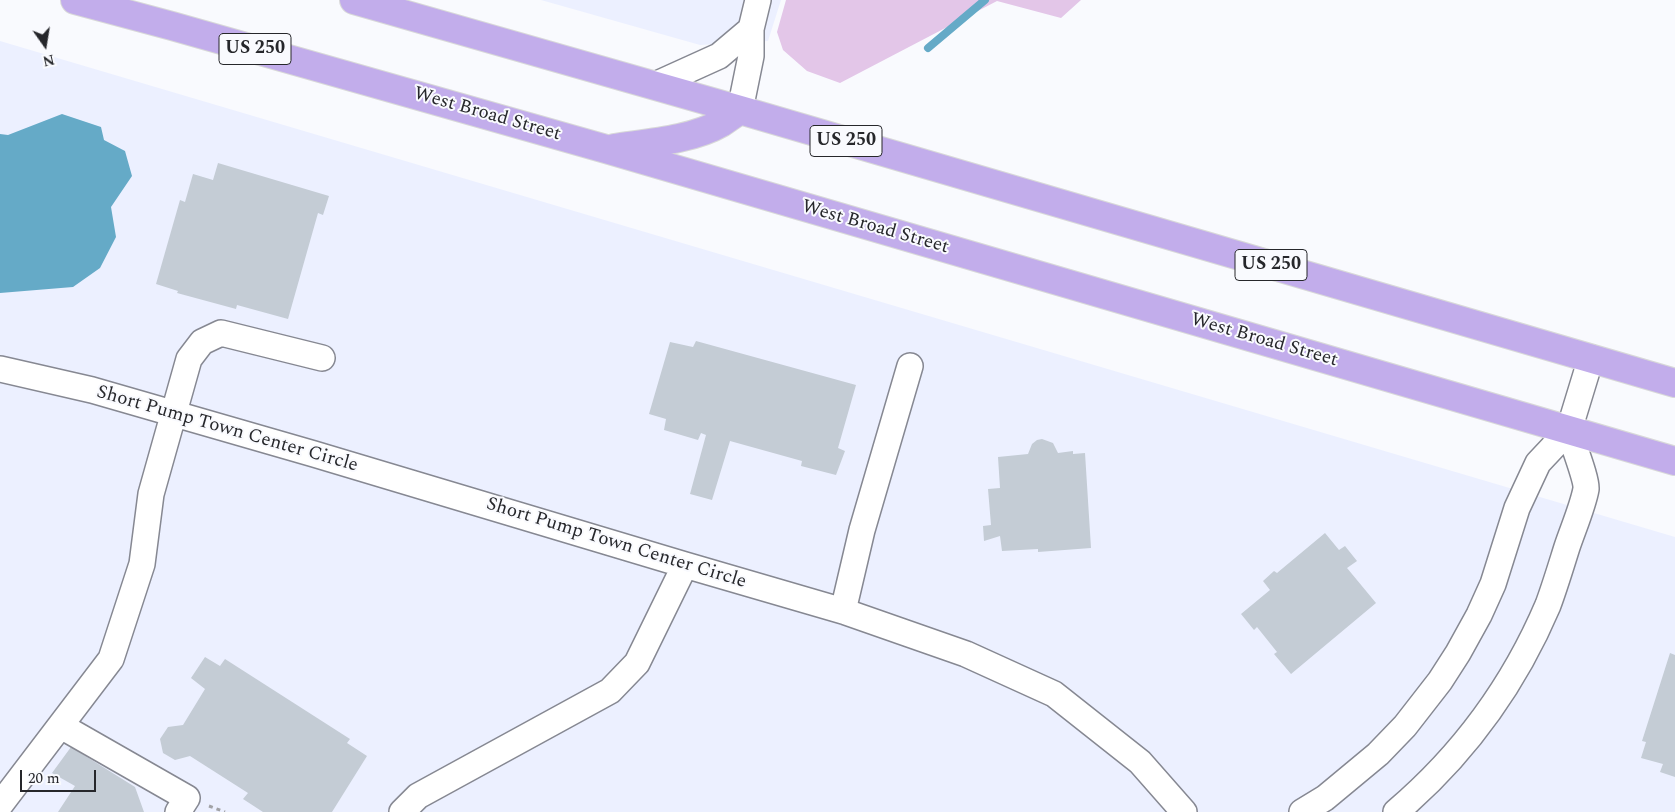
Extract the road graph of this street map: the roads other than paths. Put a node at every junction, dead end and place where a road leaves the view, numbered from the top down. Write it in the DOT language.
graph roads {
  1 [pos="74,0"];
  2 [pos="354,0"];
  3 [pos="758,0"];
  4 [pos="751,29"];
  5 [pos="655,85"];
  6 [pos="740,110"];
  7 [pos="606,149"];
  8 [pos="322,358"];
  9 [pos="1591,358"];
  10 [pos="910,366"];
  11 [pos="0,369"];
  12 [pos="1675,383"];
  13 [pos="173,413"];
  14 [pos="1569,430"];
  15 [pos="1675,461"];
  16 [pos="685,565"];
  17 [pos="843,611"];
  18 [pos="61,726"];
  19 [pos="0,805"];
  20 [pos="178,812"];
  21 [pos="402,812"];
  22 [pos="1184,812"];
  23 [pos="1302,812"];
  24 [pos="1396,812"];
  1 -- 7 [label="main road, West Broad Street / US 250"];
  2 -- 5 [label="main road, US 250"];
  3 -- 4 [label="street"];
  4 -- 5 [label="street"];
  4 -- 6 [label="street"];
  5 -- 6 [label="main road, US 250"];
  6 -- 7 [label="main road"];
  6 -- 9 [label="main road, US 250"];
  7 -- 14 [label="main road, West Broad Street / US 250"];
  8 -- 13 [label="street"];
  9 -- 12 [label="main road, US 250"];
  9 -- 14 [label="street"];
  10 -- 17 [label="street"];
  11 -- 13 [label="street, Short Pump Town Center Circle"];
  13 -- 16 [label="street, Short Pump Town Center Circle"];
  13 -- 18 [label="street"];
  14 -- 15 [label="main road, West Broad Street / US 250"];
  14 -- 23 [label="street"];
  14 -- 24 [label="street"];
  16 -- 17 [label="street, Short Pump Town Center Circle"];
  16 -- 21 [label="street"];
  17 -- 22 [label="street, Short Pump Town Center Circle"];
  18 -- 19 [label="street"];
  18 -- 20 [label="street"];
}
